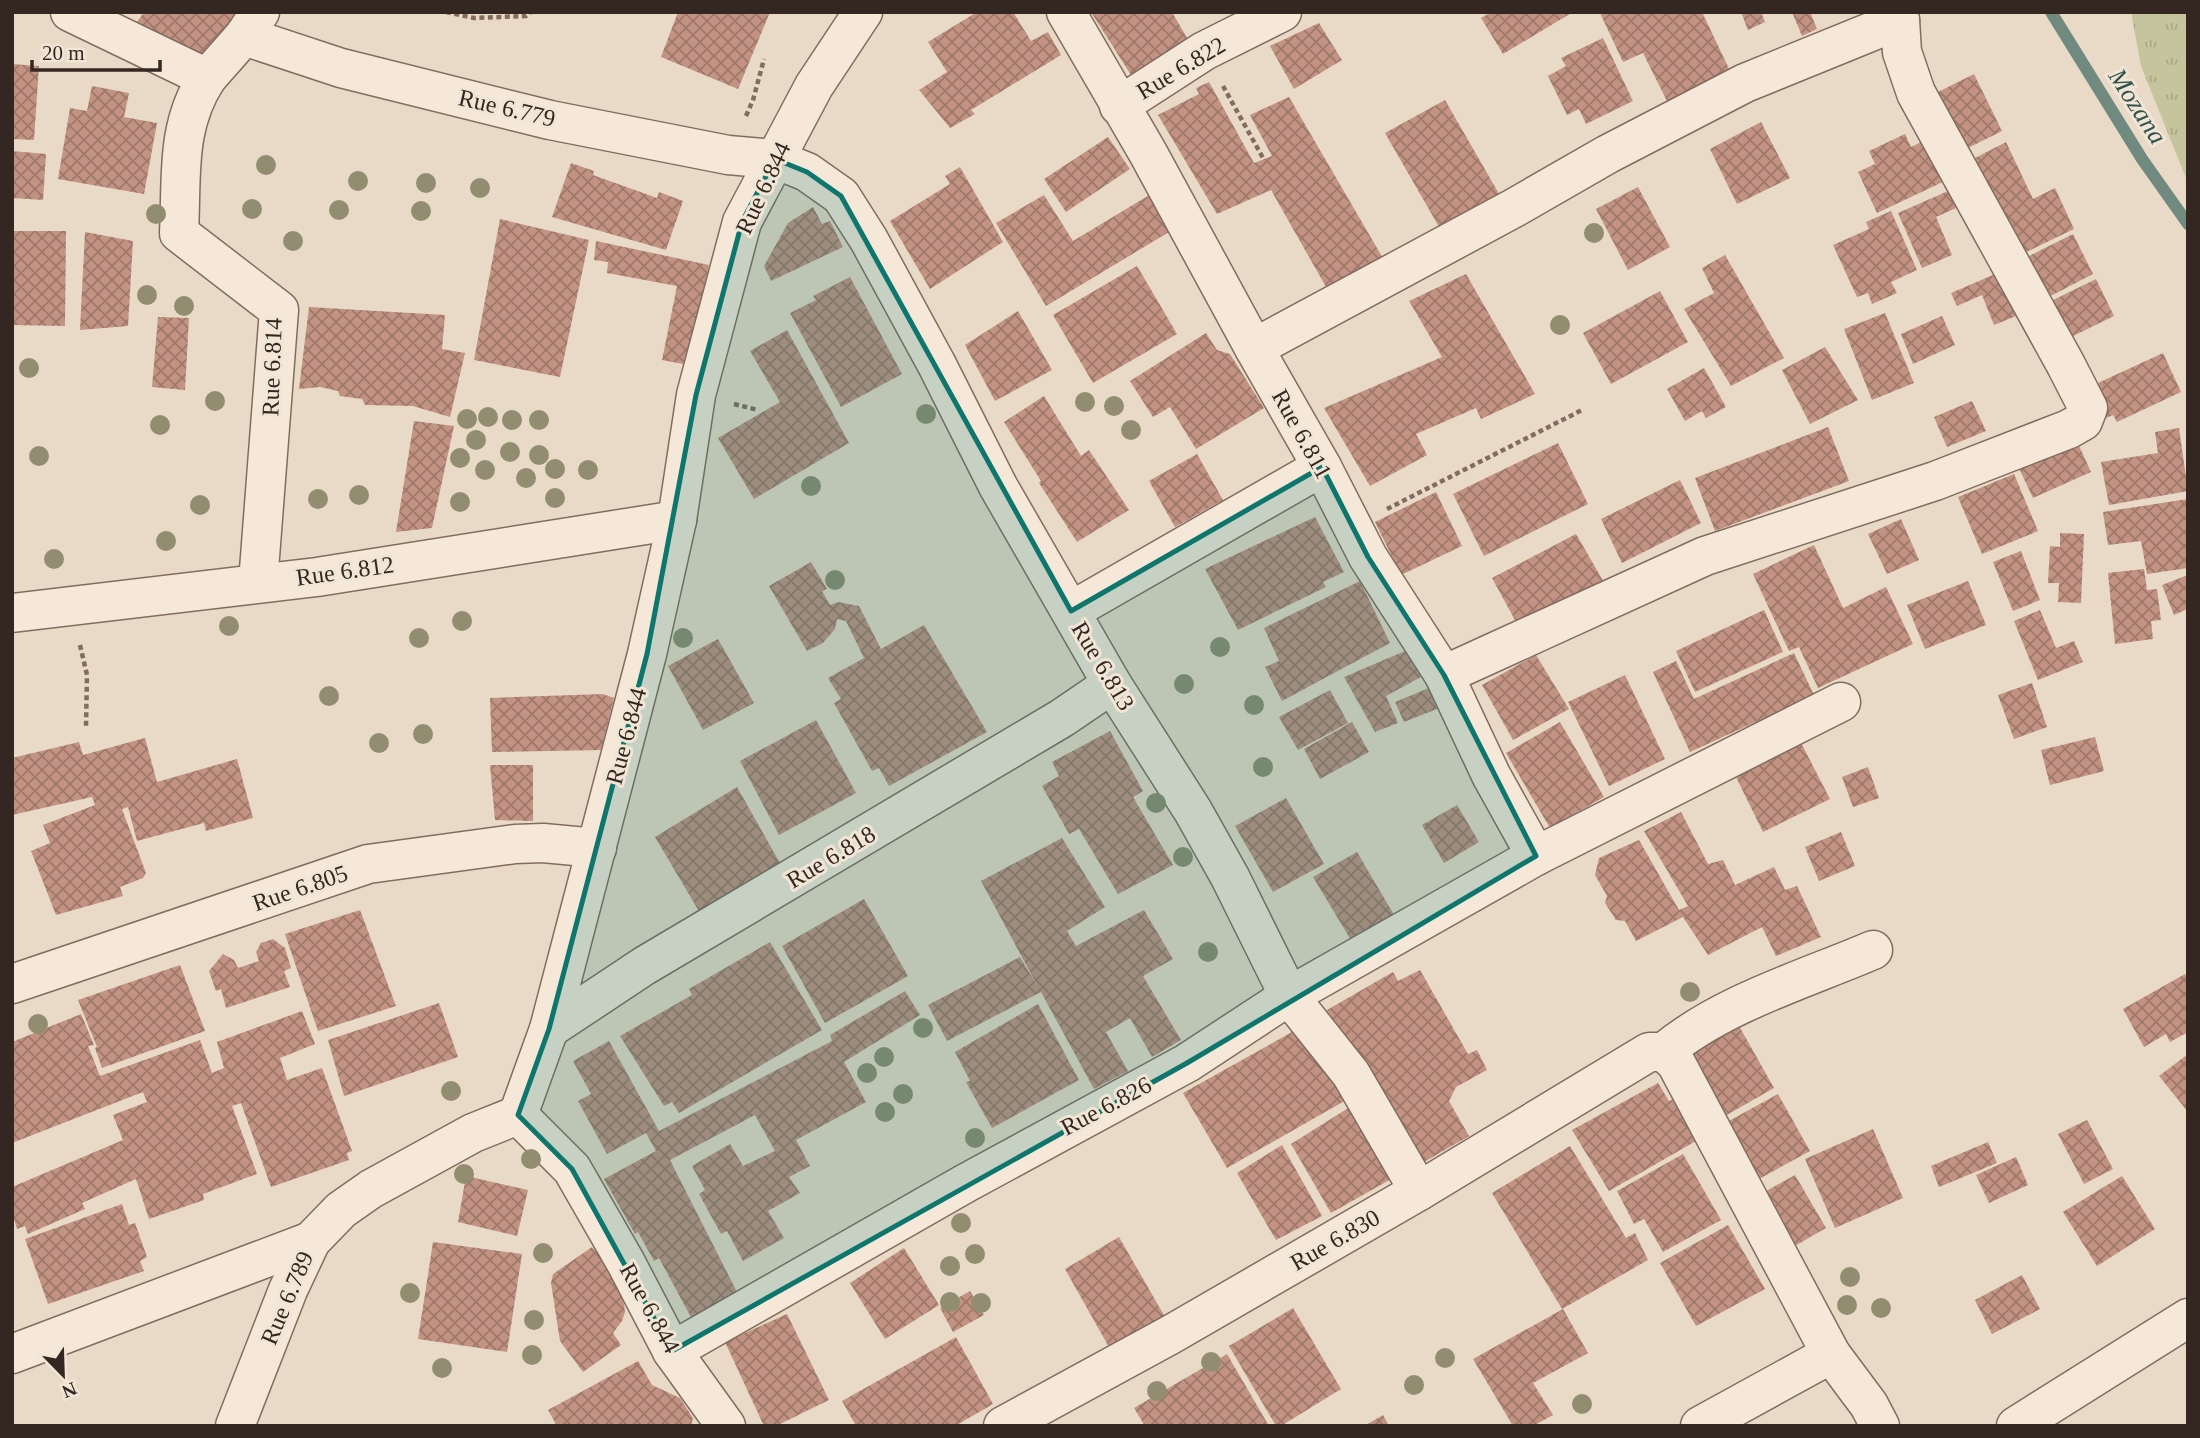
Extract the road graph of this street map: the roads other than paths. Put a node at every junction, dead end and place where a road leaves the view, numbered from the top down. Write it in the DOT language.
graph roads {
  1 [pos="70,12"];
  2 [pos="863,12"];
  3 [pos="1066,12"];
  4 [pos="1282,12"];
  5 [pos="1898,16"];
  6 [pos="252,24"];
  7 [pos="206,78"];
  8 [pos="1119,106"];
  9 [pos="775,159"];
  10 [pos="1254,348"];
  11 [pos="1322,467"];
  12 [pos="677,520"];
  13 [pos="258,583"];
  14 [pos="1071,611"];
  15 [pos="12,613"];
  16 [pos="1444,675"];
  17 [pos="1112,684"];
  18 [pos="1841,702"];
  19 [pos="597,848"];
  20 [pos="1536,856"];
  21 [pos="1873,950"];
  22 [pos="12,984"];
  23 [pos="1289,996"];
  24 [pos="549,1029"];
  25 [pos="1664,1052"];
  26 [pos="518,1115"];
  27 [pos="1419,1191"];
  28 [pos="311,1241"];
  29 [pos="2188,1318"];
  30 [pos="672,1351"];
  31 [pos="12,1353"];
  32 [pos="1831,1354"];
  33 [pos="235,1426"];
  34 [pos="726,1426"];
  35 [pos="1003,1426"];
  36 [pos="1700,1426"];
  37 [pos="1880,1426"];
  38 [pos="2016,1426"];
  1 -- 7 [label="street"];
  2 -- 9 [label="street, Rue 6.844"];
  3 -- 8 [label="street, Rue 6.811"];
  4 -- 8 [label="street, Rue 6.822"];
  5 -- 10 [label="street"];
  5 -- 16 [label="street"];
  6 -- 7 [label="street"];
  6 -- 9 [label="street, Rue 6.779"];
  7 -- 13 [label="street, Rue 6.814"];
  8 -- 10 [label="street, Rue 6.811"];
  9 -- 12 [label="street, Rue 6.844"];
  9 -- 14 [label="street, Rue 6.813"];
  10 -- 11 [label="street, Rue 6.811"];
  11 -- 14 [label="street"];
  11 -- 16 [label="street, Rue 6.811"];
  12 -- 13 [label="street, Rue 6.812"];
  12 -- 19 [label="street, Rue 6.844"];
  13 -- 15 [label="street, Rue 6.812"];
  14 -- 17 [label="street, Rue 6.813"];
  16 -- 20 [label="street, Rue 6.811"];
  17 -- 23 [label="street, Rue 6.813"];
  17 -- 24 [label="street, Rue 6.818"];
  18 -- 20 [label="street, Rue 6.826"];
  19 -- 22 [label="street, Rue 6.805"];
  19 -- 24 [label="street, Rue 6.844"];
  20 -- 23 [label="street, Rue 6.826"];
  21 -- 25 [label="street"];
  23 -- 27 [label="street, Rue 6.813"];
  23 -- 30 [label="street, Rue 6.826"];
  24 -- 26 [label="street, Rue 6.844"];
  25 -- 27 [label="street, Rue 6.830"];
  25 -- 32 [label="street"];
  26 -- 28 [label="street, Rue 6.789"];
  26 -- 30 [label="street, Rue 6.844"];
  27 -- 35 [label="street, Rue 6.830"];
  28 -- 31 [label="street"];
  28 -- 33 [label="street, Rue 6.789"];
  29 -- 38 [label="street"];
  30 -- 34 [label="street, Rue 6.844"];
  32 -- 36 [label="street"];
  32 -- 37 [label="street"];
}
